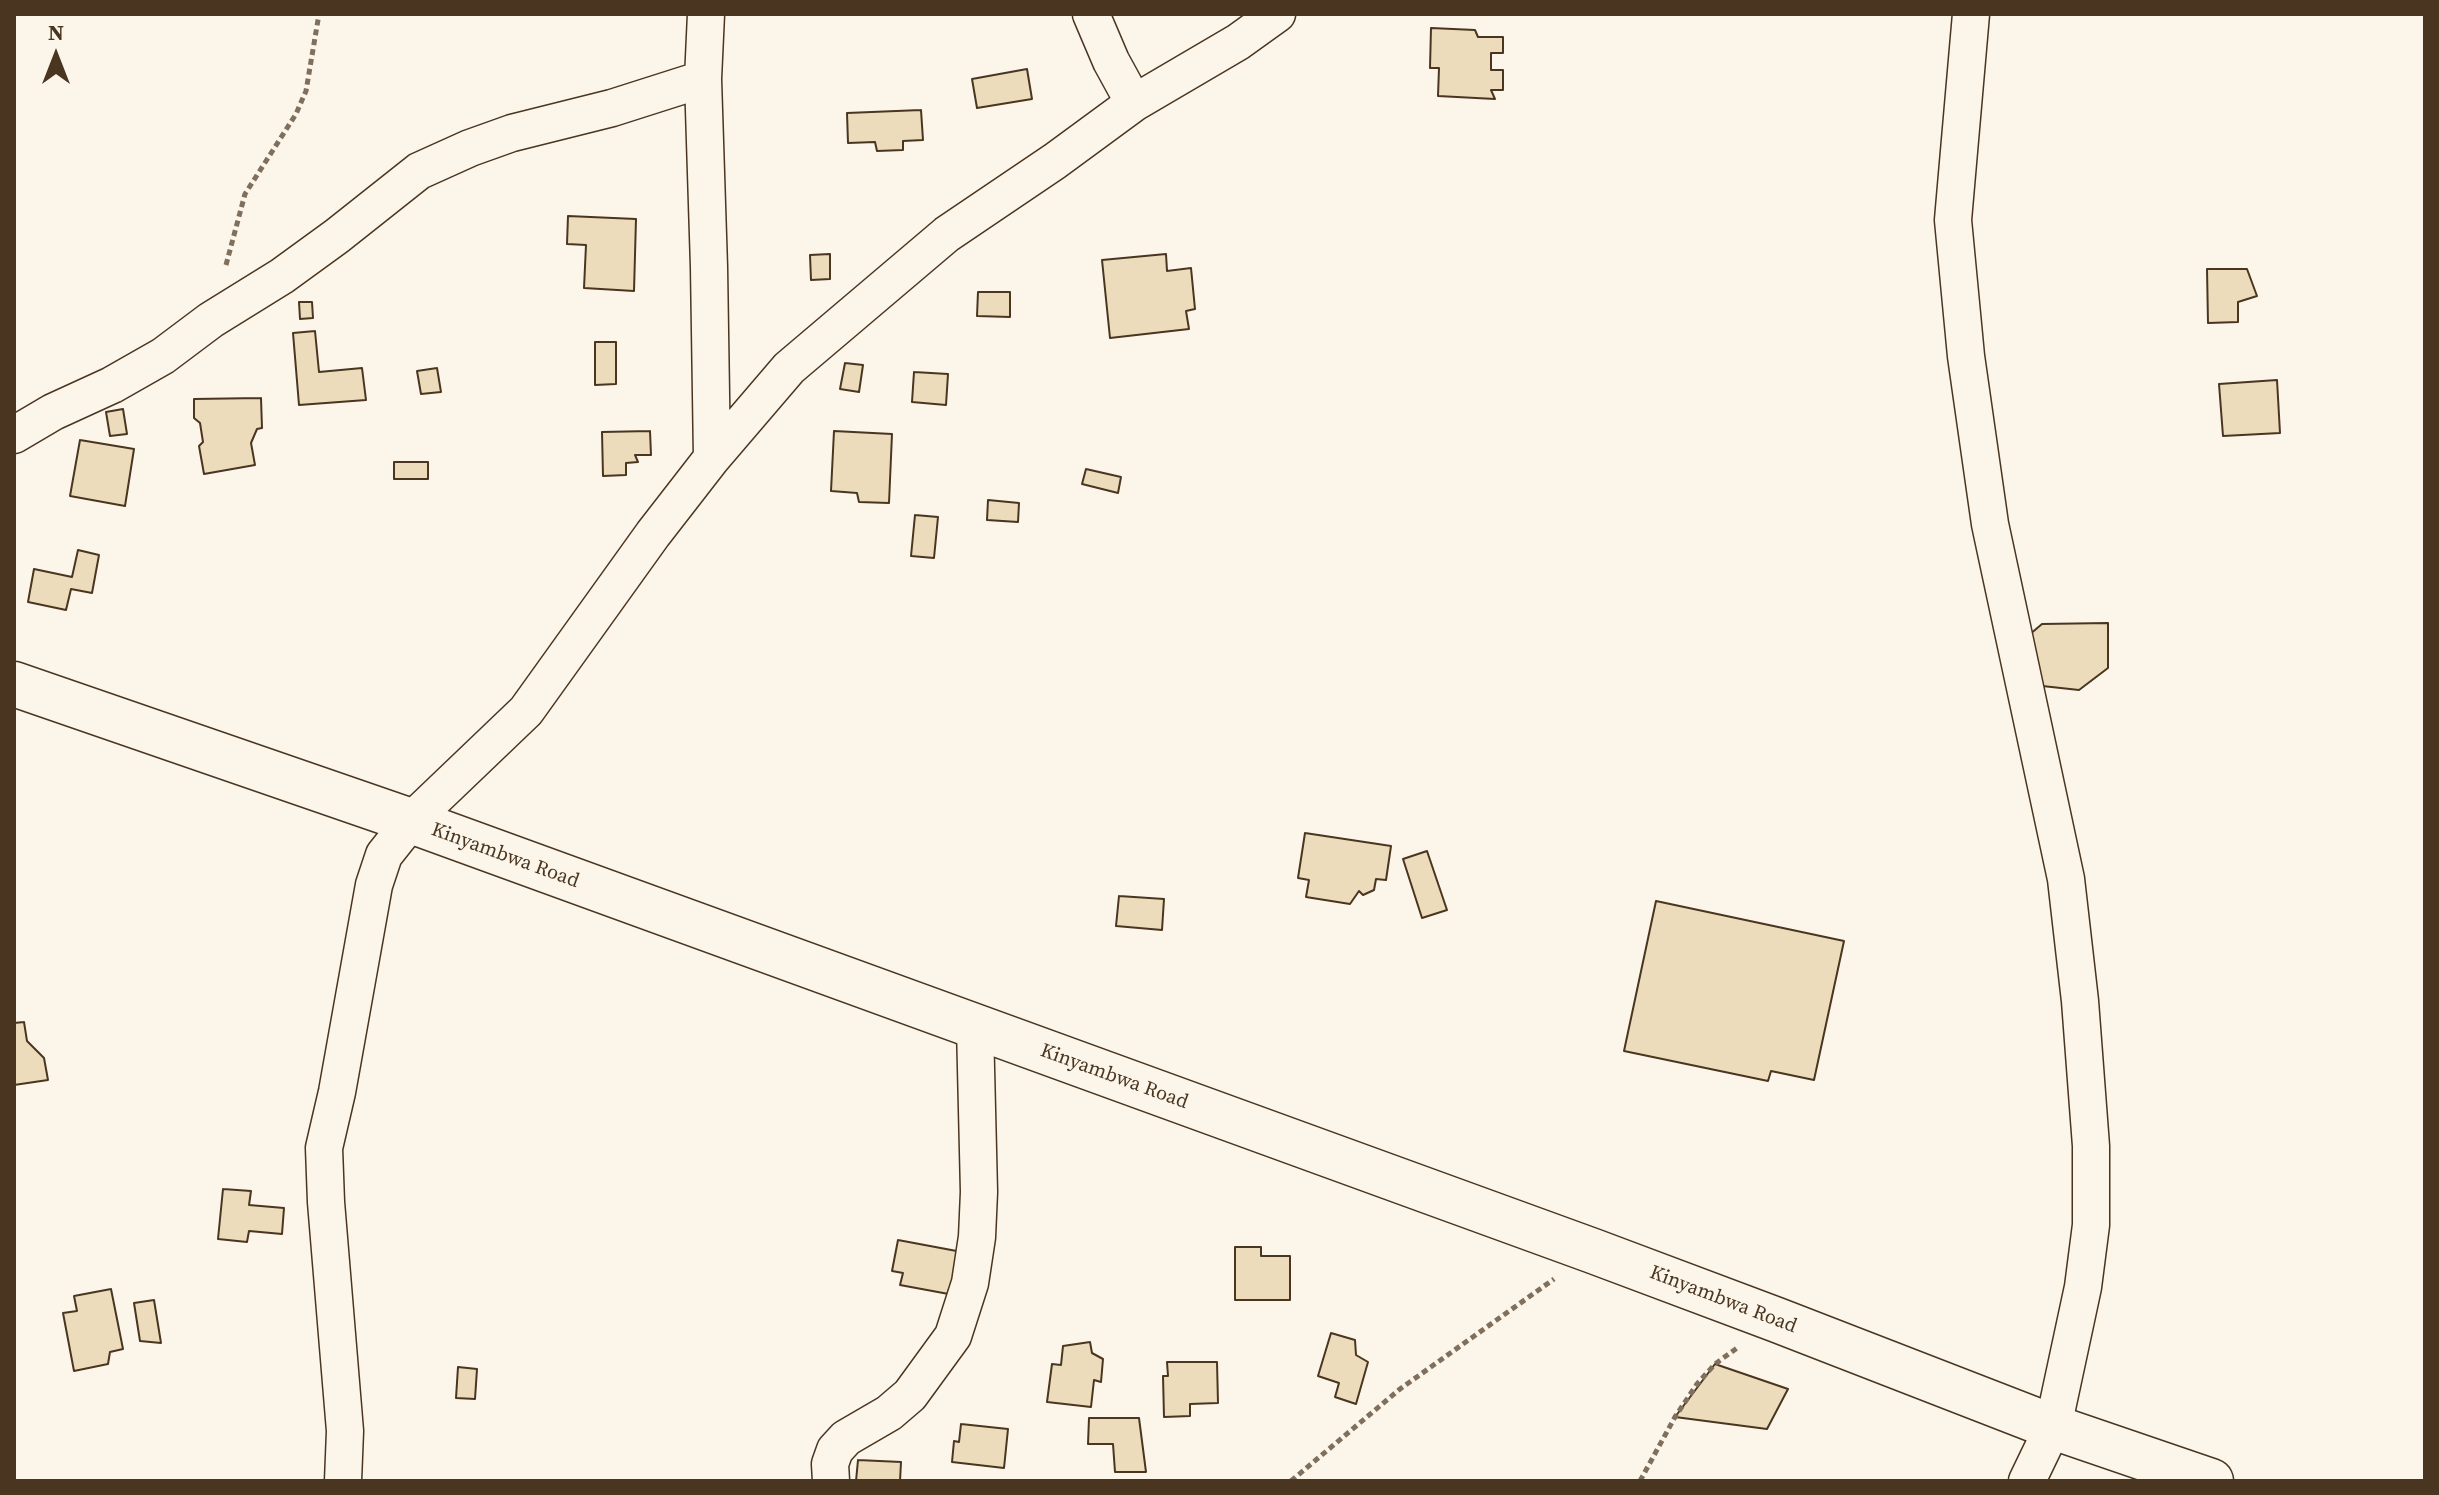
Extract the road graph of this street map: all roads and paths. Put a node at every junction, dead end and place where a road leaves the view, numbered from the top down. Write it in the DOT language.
graph roads {
  1 [pos="319,14"];
  2 [pos="706,14"];
  3 [pos="1091,14"];
  4 [pos="1277,14"];
  5 [pos="1971,14"];
  6 [pos="703,79"];
  7 [pos="1134,103"];
  8 [pos="211,320"];
  9 [pos="14,435"];
  10 [pos="712,458"];
  11 [pos="14,684"];
  12 [pos="411,821"];
  13 [pos="975,1027"];
  14 [pos="1593,1251"];
  15 [pos="1777,1320"];
  16 [pos="2053,1427"];
  17 [pos="343,1481"];
  18 [pos="831,1481"];
  19 [pos="1291,1481"];
  20 [pos="1640,1481"];
  21 [pos="2027,1481"];
  22 [pos="2211,1481"];
  1 -- 8 [label="path"];
  2 -- 6 [label="street"];
  3 -- 7 [label="street"];
  4 -- 7 [label="street"];
  5 -- 16 [label="street"];
  6 -- 8 [label="street"];
  6 -- 10 [label="street"];
  7 -- 10 [label="street"];
  8 -- 9 [label="street"];
  10 -- 12 [label="street"];
  11 -- 12 [label="street, Kinyambwa Road"];
  12 -- 13 [label="street, Kinyambwa Road"];
  12 -- 17 [label="street"];
  13 -- 14 [label="street, Kinyambwa Road"];
  13 -- 18 [label="street"];
  14 -- 15 [label="street, Kinyambwa Road"];
  14 -- 19 [label="path"];
  15 -- 16 [label="street, Kinyambwa Road"];
  15 -- 20 [label="path"];
  16 -- 21 [label="street"];
  16 -- 22 [label="street, Kinyambwa Road"];
}
